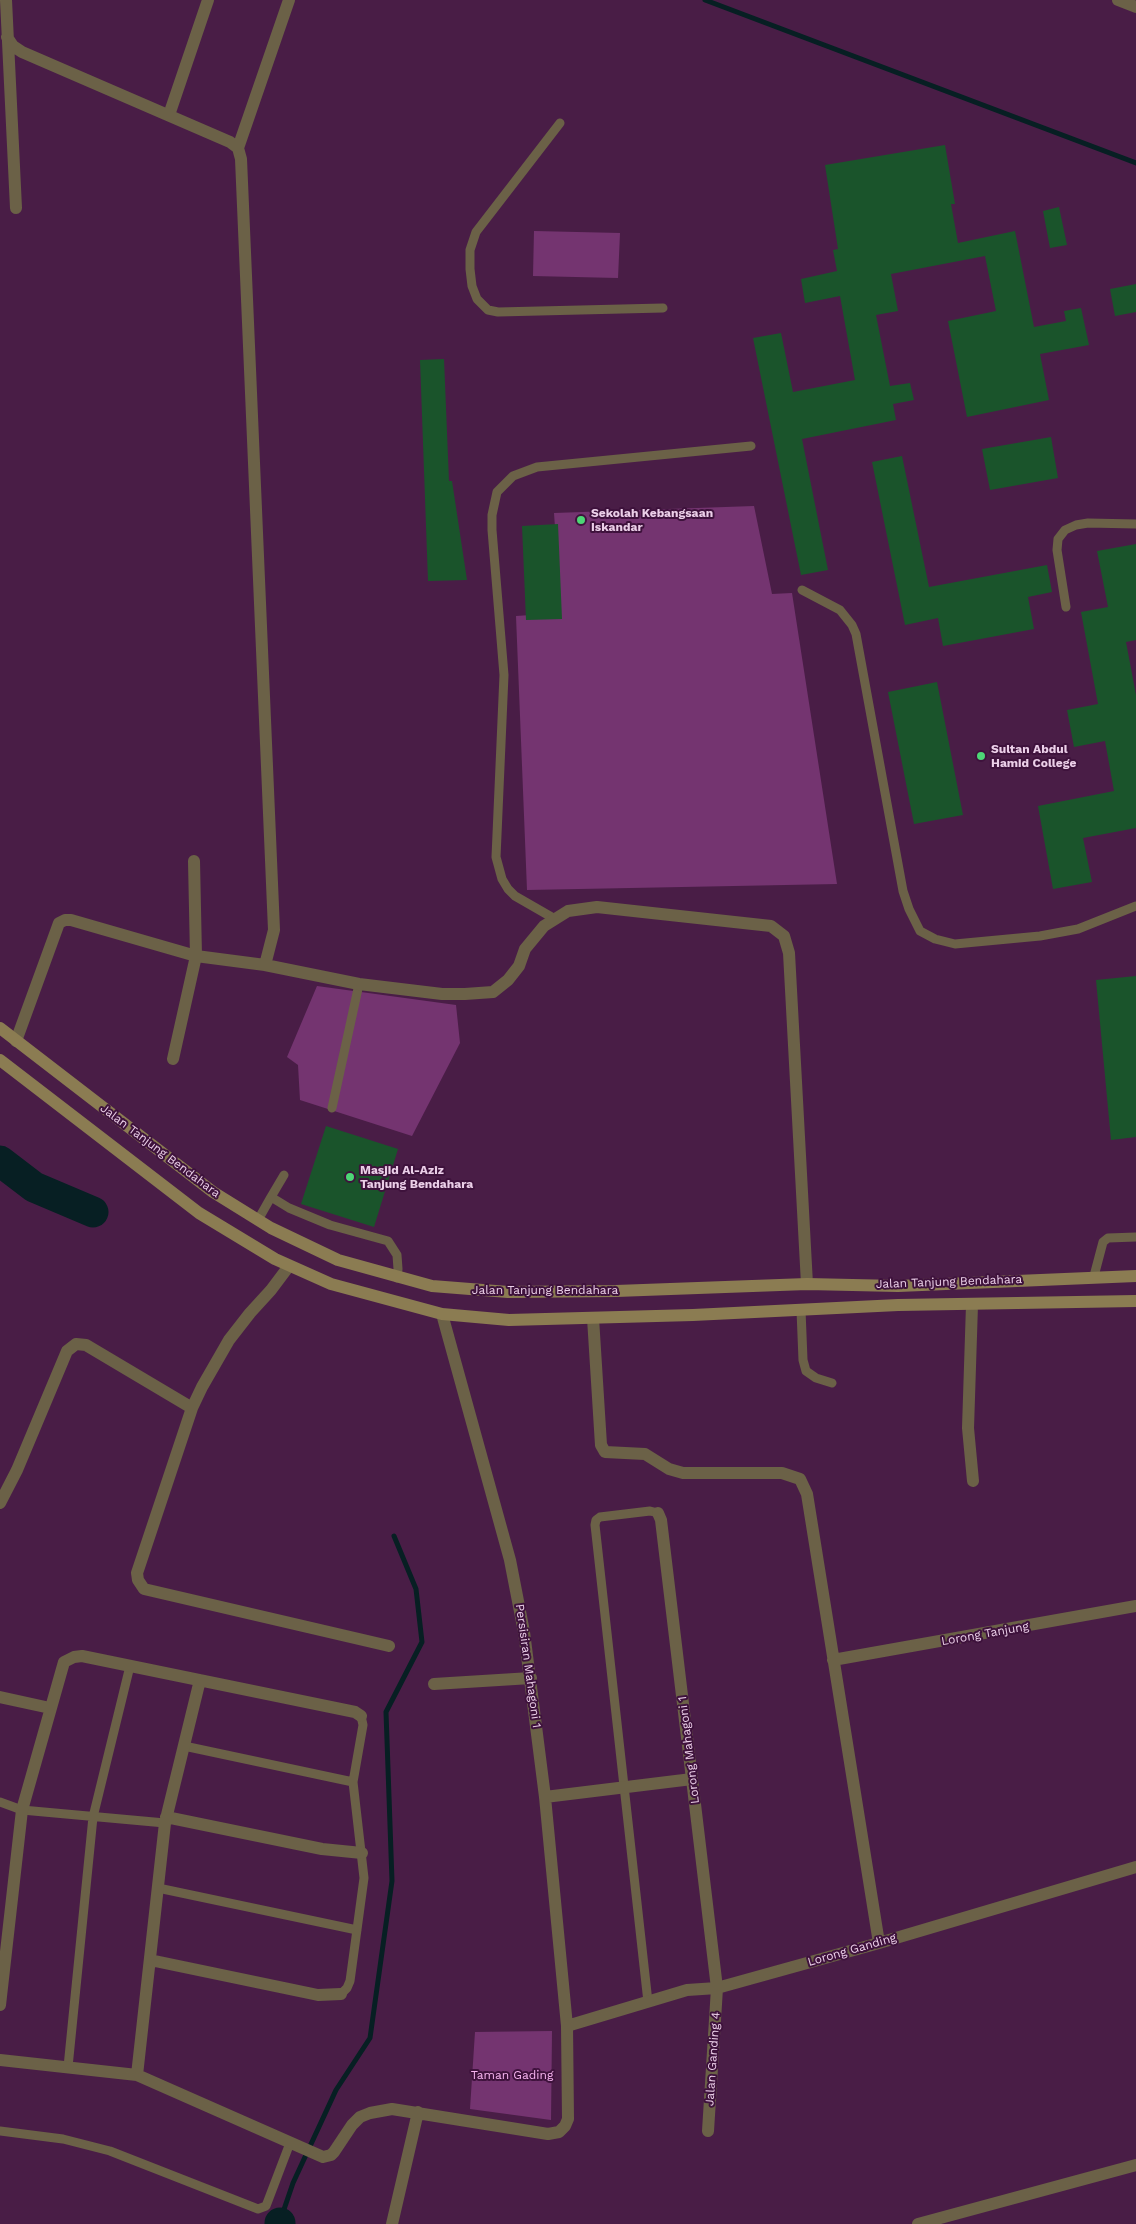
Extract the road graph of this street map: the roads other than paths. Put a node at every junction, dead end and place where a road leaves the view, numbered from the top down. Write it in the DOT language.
graph roads {
  1 [pos="6,0"];
  2 [pos="208,0"];
  3 [pos="289,0"];
  4 [pos="1118,0"];
  5 [pos="1136,6"];
  6 [pos="3,37"];
  7 [pos="169,115"];
  8 [pos="560,123"];
  9 [pos="238,148"];
  10 [pos="16,208"];
  11 [pos="663,308"];
  12 [pos="751,446"];
  13 [pos="1136,524"];
  14 [pos="802,590"];
  15 [pos="1066,607"];
  16 [pos="194,861"];
  17 [pos="1136,906"];
  18 [pos="555,919"];
  19 [pos="196,956"];
  20 [pos="265,965"];
  21 [pos="359,984"];
  22 [pos="0,1028"];
  23 [pos="16,1040"];
  24 [pos="173,1059"];
  25 [pos="0,1060"];
  26 [pos="332,1108"];
  27 [pos="284,1175"];
  28 [pos="271,1197"];
  29 [pos="258,1220"];
  30 [pos="1136,1237"];
  31 [pos="288,1266"];
  32 [pos="1094,1276"];
  33 [pos="1136,1276"];
  34 [pos="397,1278"];
  35 [pos="807,1284"];
  36 [pos="1136,1300"];
  37 [pos="972,1305"];
  38 [pos="801,1310"];
  39 [pos="442,1314"];
  40 [pos="593,1318"];
  41 [pos="832,1383"];
  42 [pos="192,1408"];
  43 [pos="973,1481"];
  44 [pos="0,1503"];
  45 [pos="658,1513"];
  46 [pos="1136,1606"];
  47 [pos="389,1646"];
  48 [pos="833,1660"];
  49 [pos="130,1666"];
  50 [pos="531,1678"];
  51 [pos="200,1680"];
  52 [pos="434,1684"];
  53 [pos="0,1697"];
  54 [pos="50,1708"];
  55 [pos="361,1716"];
  56 [pos="184,1746"];
  57 [pos="692,1778"];
  58 [pos="353,1782"];
  59 [pos="624,1787"];
  60 [pos="545,1797"];
  61 [pos="0,1802"];
  62 [pos="22,1810"];
  63 [pos="93,1817"];
  64 [pos="165,1820"];
  65 [pos="362,1853"];
  66 [pos="1136,1867"];
  67 [pos="158,1888"];
  68 [pos="356,1930"];
  69 [pos="879,1943"];
  70 [pos="3,1953"];
  71 [pos="150,1960"];
  72 [pos="717,1988"];
  73 [pos="341,1994"];
  74 [pos="648,2002"];
  75 [pos="0,2005"];
  76 [pos="567,2026"];
  77 [pos="0,2060"];
  78 [pos="68,2067"];
  79 [pos="137,2075"];
  80 [pos="418,2112"];
  81 [pos="708,2131"];
  82 [pos="0,2132"];
  83 [pos="295,2145"];
  84 [pos="1136,2165"];
  85 [pos="392,2224"];
  86 [pos="918,2224"];
  1 -- 6 [label="street"];
  2 -- 7 [label="street"];
  3 -- 9 [label="street"];
  4 -- 5 [label="street"];
  6 -- 7 [label="street"];
  6 -- 10 [label="street"];
  7 -- 9 [label="street"];
  8 -- 11 [label="lane"];
  9 -- 20 [label="street"];
  12 -- 18 [label="lane"];
  13 -- 15 [label="lane"];
  14 -- 17 [label="lane"];
  16 -- 19 [label="street"];
  18 -- 21 [label="street"];
  18 -- 35 [label="street"];
  19 -- 20 [label="street"];
  19 -- 23 [label="street"];
  19 -- 24 [label="street"];
  20 -- 21 [label="street"];
  21 -- 26 [label="lane"];
  22 -- 23 [label="main road, Jalan Tanjung Bendahara"];
  23 -- 29 [label="main road, Jalan Tanjung Bendahara"];
  25 -- 31 [label="main road, Jalan Tanjung Bendahara"];
  27 -- 28 [label="lane"];
  28 -- 29 [label="lane"];
  28 -- 34 [label="lane"];
  29 -- 34 [label="main road, Jalan Tanjung Bendahara"];
  30 -- 32 [label="lane"];
  31 -- 39 [label="main road, Jalan Tanjung Bendahara"];
  31 -- 42 [label="street"];
  32 -- 33 [label="main road, Jalan Tanjung Bendahara"];
  32 -- 35 [label="main road, Jalan Tanjung Bendahara"];
  34 -- 35 [label="main road, Jalan Tanjung Bendahara"];
  36 -- 37 [label="main road, Jalan Tanjung Bendahara"];
  37 -- 38 [label="main road, Jalan Tanjung Bendahara"];
  37 -- 43 [label="street"];
  38 -- 40 [label="main road, Jalan Tanjung Bendahara"];
  38 -- 41 [label="lane"];
  39 -- 40 [label="main road, Jalan Tanjung Bendahara"];
  39 -- 50 [label="street, Persisiran Mahagoni 1"];
  40 -- 48 [label="street"];
  42 -- 44 [label="street"];
  42 -- 47 [label="street"];
  45 -- 57 [label="street, Lorong Mahagoni 1"];
  45 -- 59 [label="lane"];
  46 -- 48 [label="street, Lorong Tanjung"];
  48 -- 69 [label="street"];
  49 -- 51 [label="street"];
  49 -- 54 [label="street"];
  49 -- 63 [label="lane"];
  50 -- 52 [label="street"];
  50 -- 60 [label="street, Persisiran Mahagoni 1"];
  51 -- 55 [label="street"];
  51 -- 56 [label="street"];
  53 -- 54 [label="street"];
  54 -- 62 [label="street"];
  55 -- 58 [label="lane"];
  56 -- 58 [label="lane"];
  56 -- 64 [label="street"];
  57 -- 59 [label="street"];
  57 -- 72 [label="street, Lorong Mahagoni 1"];
  58 -- 65 [label="lane"];
  59 -- 60 [label="street"];
  59 -- 74 [label="lane"];
  60 -- 76 [label="street, Persisiran Mahagoni 1"];
  61 -- 62 [label="lane"];
  62 -- 63 [label="lane"];
  62 -- 70 [label="street"];
  63 -- 64 [label="lane"];
  63 -- 78 [label="lane"];
  64 -- 65 [label="street"];
  64 -- 67 [label="street"];
  65 -- 68 [label="lane"];
  66 -- 69 [label="street, Lorong Ganding"];
  67 -- 68 [label="lane"];
  67 -- 71 [label="street"];
  68 -- 73 [label="lane"];
  69 -- 72 [label="street, Lorong Ganding"];
  70 -- 75 [label="street"];
  71 -- 73 [label="street"];
  71 -- 79 [label="street"];
  72 -- 74 [label="street, Lorong Ganding"];
  72 -- 81 [label="street, Jalan Ganding 4"];
  74 -- 76 [label="street, Lorong Ganding"];
  76 -- 80 [label="street, Persisiran Mahagoni 1"];
  77 -- 78 [label="street"];
  78 -- 79 [label="street"];
  79 -- 83 [label="street"];
  80 -- 83 [label="street"];
  80 -- 85 [label="street"];
  82 -- 83 [label="lane"];
  84 -- 86 [label="street"];
}
